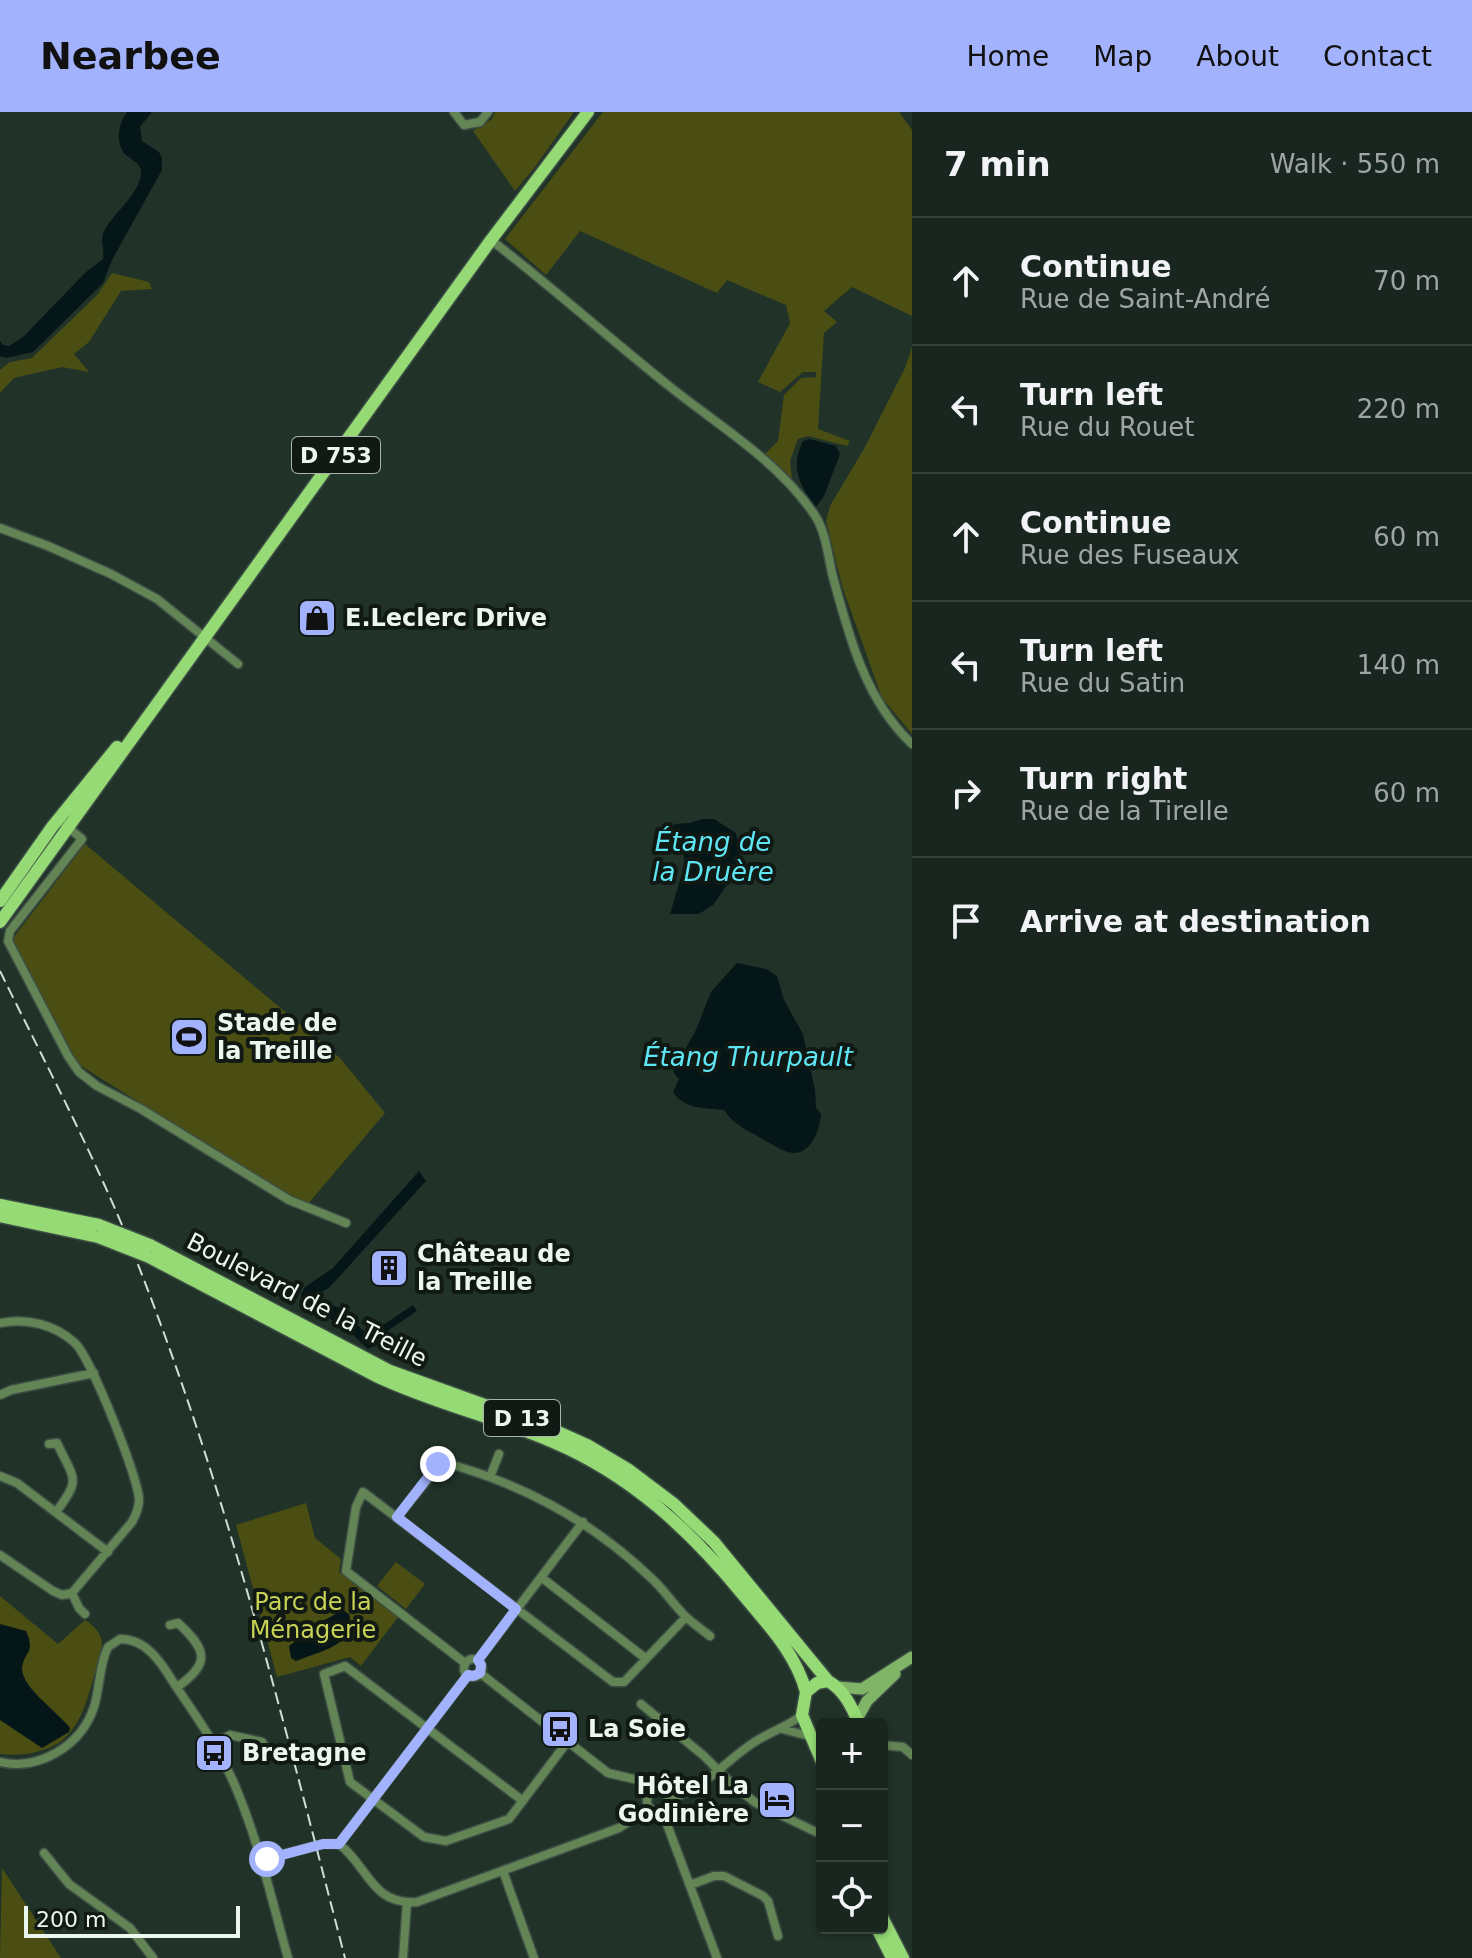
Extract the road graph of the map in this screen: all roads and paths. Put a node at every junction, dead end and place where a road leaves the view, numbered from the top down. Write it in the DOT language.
graph roads {
  1 [pos="454,112"];
  2 [pos="488,112"];
  3 [pos="579,112"];
  4 [pos="588,112"];
  5 [pos="527,190"];
  6 [pos="491,240"];
  7 [pos="0,528"];
  8 [pos="204,638"];
  9 [pos="238,664"];
  10 [pos="181,670"];
  11 [pos="912,744"];
  12 [pos="52,827"];
  13 [pos="69,828"];
  14 [pos="0,901"];
  15 [pos="0,922"];
  16 [pos="0,1205"];
  17 [pos="0,1216"];
  18 [pos="346,1223"];
  19 [pos="98,1231"];
  20 [pos="149,1251"];
  21 [pos="0,1323"];
  22 [pos="94,1373"];
  23 [pos="0,1395"];
  24 [pos="49,1444"];
  25 [pos="499,1454"];
  26 [pos="0,1476"];
  27 [pos="490,1477"];
  28 [pos="56,1512"];
  29 [pos="397,1517"];
  30 [pos="583,1522"];
  31 [pos="108,1552"];
  32 [pos="0,1555"];
  33 [pos="541,1577"];
  34 [pos="72,1593"];
  35 [pos="516,1609"];
  36 [pos="85,1614"];
  37 [pos="686,1617"];
  38 [pos="170,1625"];
  39 [pos="710,1636"];
  40 [pos="645,1658"];
  41 [pos="912,1658"];
  42 [pos="478,1660"];
  43 [pos="465,1663"];
  44 [pos="480,1673"];
  45 [pos="468,1675"];
  46 [pos="833,1684"];
  47 [pos="177,1687"];
  48 [pos="806,1692"];
  49 [pos="641,1704"];
  50 [pos="802,1715"];
  51 [pos="855,1718"];
  52 [pos="860,1718"];
  53 [pos="427,1728"];
  54 [pos="782,1729"];
  55 [pos="809,1736"];
  56 [pos="568,1741"];
  57 [pos="214,1744"];
  58 [pos="888,1746"];
  59 [pos="267,1750"];
  60 [pos="816,1750"];
  61 [pos="912,1755"];
  62 [pos="0,1762"];
  63 [pos="719,1770"];
  64 [pos="652,1793"];
  65 [pos="373,1799"];
  66 [pos="669,1799"];
  67 [pos="523,1801"];
  68 [pos="650,1808"];
  69 [pos="662,1811"];
  70 [pos="816,1832"];
  71 [pos="339,1844"];
  72 [pos="44,1853"];
  73 [pos="261,1860"];
  74 [pos="503,1871"];
  75 [pos="690,1885"];
  76 [pos="407,1902"];
  77 [pos="888,1929"];
  78 [pos="880,1934"];
  79 [pos="778,1936"];
  80 [pos="153,1958"];
  81 [pos="288,1958"];
  82 [pos="403,1958"];
  83 [pos="534,1958"];
  84 [pos="717,1958"];
  85 [pos="892,1958"];
  86 [pos="903,1958"];
  1 -- 2 [label="street"];
  3 -- 5 [label="main road, D 753"];
  4 -- 5 [label="main road, D 753"];
  5 -- 6 [label="main road, D 753"];
  6 -- 8 [label="main road, D 753"];
  6 -- 11 [label="street"];
  7 -- 8 [label="street"];
  8 -- 9 [label="street"];
  8 -- 10 [label="main road, D 753"];
  10 -- 12 [label="main road, D 753"];
  10 -- 13 [label="main road, D 753"];
  12 -- 13 [label="street"];
  12 -- 14 [label="main road, D 753"];
  13 -- 15 [label="main road, D 753"];
  13 -- 18 [label="street"];
  16 -- 19 [label="main road, Boulevard de la Treille / D 13"];
  17 -- 19 [label="main road, Boulevard de la Treille / D 13"];
  19 -- 20 [label="main road, Boulevard de la Treille / D 13, bridge"];
  20 -- 46 [label="main road, Boulevard de la Treille / D 13"];
  20 -- 48 [label="main road, Boulevard de la Treille / D 13"];
  21 -- 22 [label="street"];
  22 -- 23 [label="street"];
  22 -- 31 [label="street"];
  24 -- 28 [label="street"];
  25 -- 27 [label="street"];
  26 -- 28 [label="street"];
  27 -- 29 [label="street"];
  27 -- 30 [label="street"];
  28 -- 31 [label="street"];
  29 -- 35 [label="street"];
  29 -- 43 [label="street"];
  30 -- 33 [label="street"];
  30 -- 37 [label="street"];
  31 -- 34 [label="street"];
  32 -- 34 [label="street"];
  33 -- 35 [label="street"];
  33 -- 40 [label="street"];
  34 -- 36 [label="street"];
  35 -- 40 [label="street"];
  35 -- 42 [label="street"];
  37 -- 39 [label="street"];
  37 -- 40 [label="street"];
  38 -- 47 [label="street"];
  41 -- 46 [label="main road"];
  41 -- 52 [label="main road"];
  42 -- 43 [label="street"];
  42 -- 44 [label="street"];
  43 -- 45 [label="street"];
  44 -- 45 [label="street"];
  44 -- 56 [label="street"];
  45 -- 53 [label="street"];
  46 -- 48 [label="main road"];
  46 -- 51 [label="main road, Boulevard de la Treille"];
  47 -- 57 [label="street"];
  47 -- 62 [label="street"];
  48 -- 50 [label="main road"];
  49 -- 63 [label="street"];
  50 -- 54 [label="street"];
  50 -- 55 [label="main road"];
  53 -- 65 [label="street"];
  53 -- 65 [label="street"];
  53 -- 67 [label="street"];
  54 -- 55 [label="street"];
  54 -- 63 [label="street"];
  55 -- 60 [label="main road"];
  56 -- 64 [label="street"];
  56 -- 67 [label="street"];
  57 -- 59 [label="street"];
  57 -- 73 [label="street"];
  58 -- 61 [label="street"];
  63 -- 66 [label="street"];
  63 -- 70 [label="street"];
  64 -- 66 [label="street"];
  64 -- 68 [label="street"];
  65 -- 67 [label="street"];
  65 -- 71 [label="street"];
  66 -- 69 [label="street"];
  68 -- 69 [label="street"];
  68 -- 74 [label="street"];
  69 -- 75 [label="street"];
  71 -- 73 [label="street"];
  71 -- 76 [label="street"];
  72 -- 80 [label="street"];
  73 -- 81 [label="street"];
  74 -- 76 [label="street"];
  74 -- 83 [label="street"];
  75 -- 79 [label="street"];
  75 -- 84 [label="street"];
  76 -- 82 [label="street"];
  77 -- 86 [label="main road"];
  78 -- 85 [label="main road"];
}
